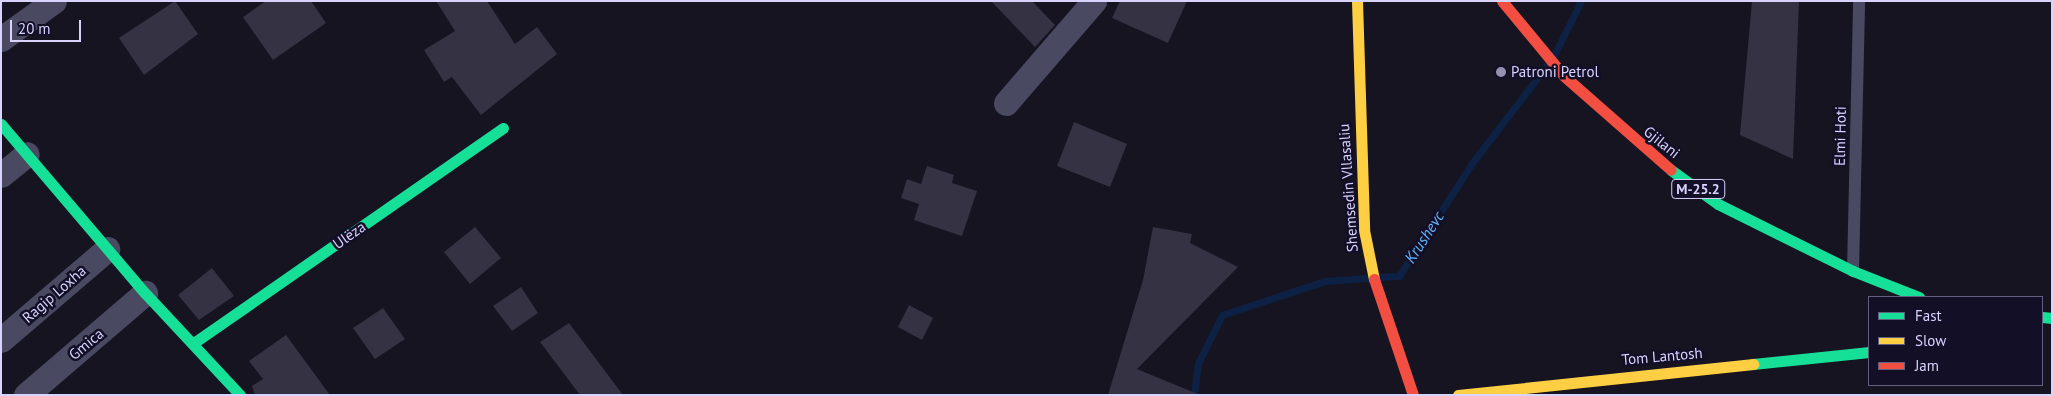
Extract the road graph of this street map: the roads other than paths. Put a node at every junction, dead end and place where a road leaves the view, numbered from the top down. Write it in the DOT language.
graph roads {
  1 [pos="54,1"];
  2 [pos="1094,1"];
  3 [pos="1357,1"];
  4 [pos="1502,1"];
  5 [pos="1859,1"];
  6 [pos="1,39"];
  7 [pos="1006,103"];
  8 [pos="1,124"];
  9 [pos="503,128"];
  10 [pos="27,154"];
  11 [pos="1,175"];
  12 [pos="107,249"];
  13 [pos="1854,271"];
  14 [pos="145,293"];
  15 [pos="1917,296"];
  16 [pos="1,340"];
  17 [pos="195,342"];
  18 [pos="1868,352"];
  19 [pos="26,395"];
  20 [pos="240,395"];
  21 [pos="1413,395"];
  22 [pos="1458,395"];
  1 -- 6 [label="street"];
  2 -- 7 [label="street"];
  3 -- 21 [label="street, Shemsedin Vllasaliu"];
  4 -- 13 [label="street, Gjilani / M-25.2"];
  5 -- 13 [label="lane, Elmi Hoti"];
  8 -- 10 [label="street"];
  9 -- 17 [label="street, Ulëza"];
  10 -- 11 [label="street"];
  10 -- 12 [label="street"];
  12 -- 14 [label="street"];
  12 -- 16 [label="street, Ragip Loxha"];
  13 -- 15 [label="street, Gjilani / M-25.2"];
  14 -- 17 [label="street"];
  14 -- 19 [label="street, Gmica"];
  17 -- 20 [label="street"];
  18 -- 22 [label="street, Tom Lantosh"];
}
